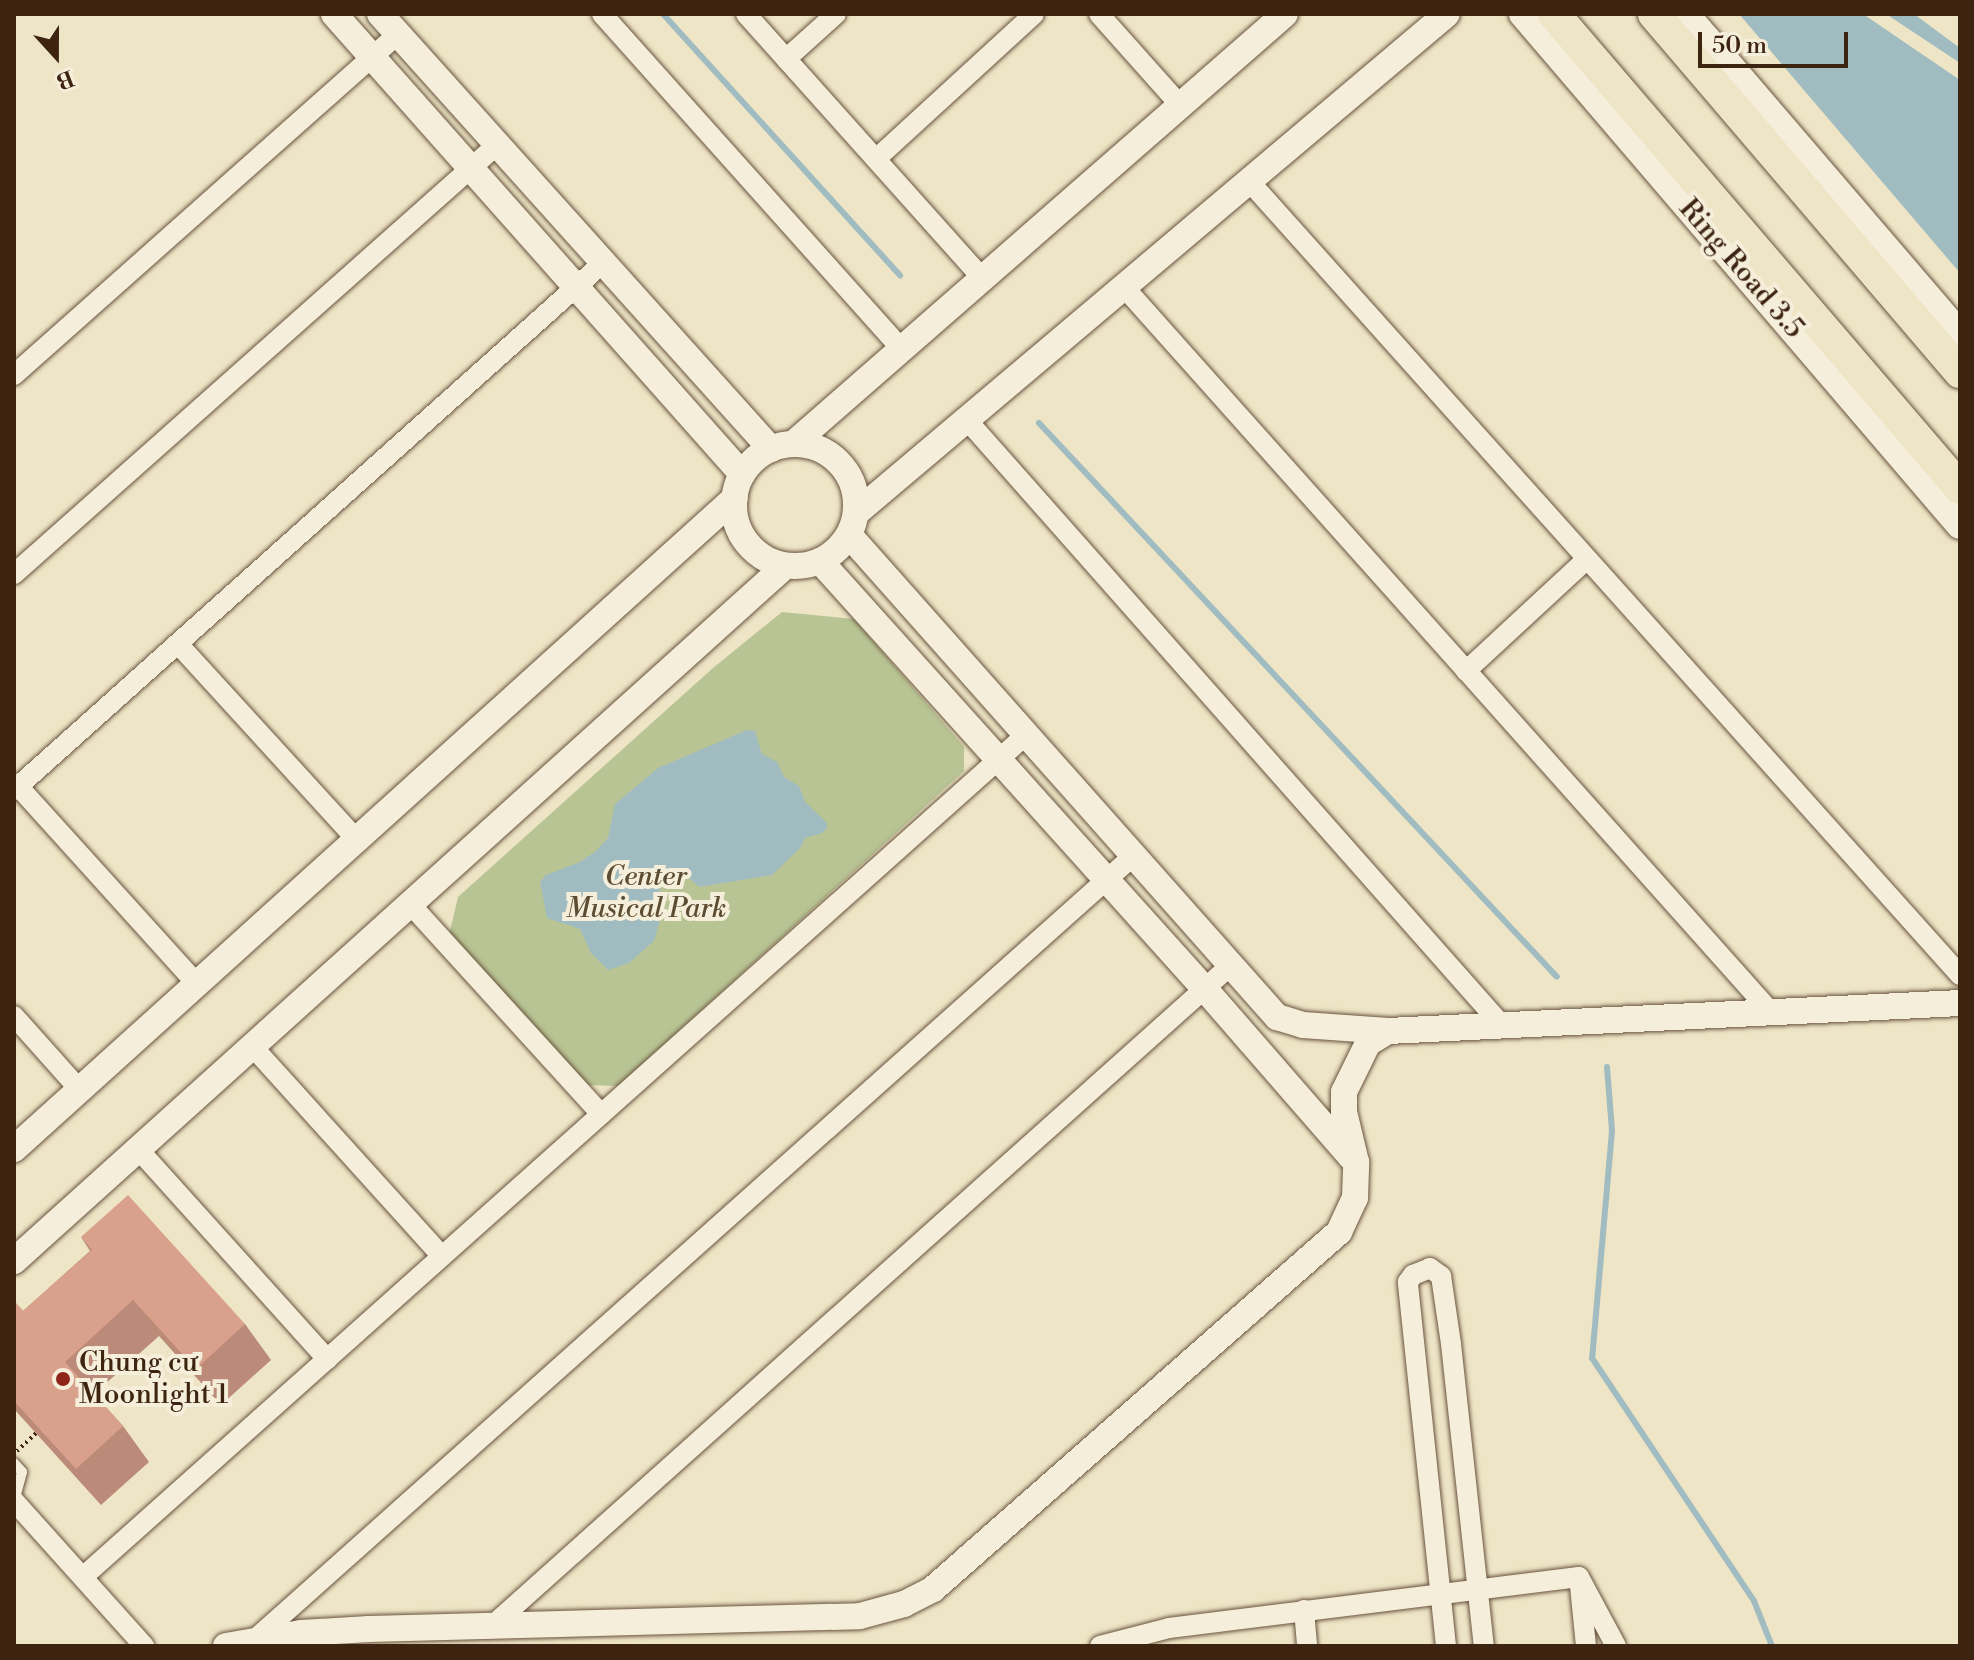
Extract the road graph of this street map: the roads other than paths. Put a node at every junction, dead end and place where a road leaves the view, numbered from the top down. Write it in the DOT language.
graph roads {
  1 [pos="334,14"];
  2 [pos="380,14"];
  3 [pos="602,14"];
  4 [pos="746,14"];
  5 [pos="836,14"];
  6 [pos="1034,14"];
  7 [pos="1099,14"];
  8 [pos="1285,14"];
  9 [pos="1447,14"];
  10 [pos="1523,14"];
  11 [pos="1554,14"];
  12 [pos="1654,14"];
  13 [pos="1685,14"];
  14 [pos="398,34"];
  15 [pos="372,58"];
  16 [pos="786,59"];
  17 [pos="1182,107"];
  18 [pos="498,144"];
  19 [pos="876,159"];
  20 [pos="471,168"];
  21 [pos="1249,181"];
  22 [pos="604,262"];
  23 [pos="982,278"];
  24 [pos="578,287"];
  25 [pos="1124,287"];
  26 [pos="1960,335"];
  27 [pos="901,348"];
  28 [pos="1960,372"];
  29 [pos="14,375"];
  30 [pos="967,420"];
  31 [pos="782,447"];
  32 [pos="738,486"];
  33 [pos="1960,488"];
  34 [pos="853,524"];
  35 [pos="1960,525"];
  36 [pos="1587,559"];
  37 [pos="820,561"];
  38 [pos="785,566"];
  39 [pos="14,574"];
  40 [pos="178,644"];
  41 [pos="1466,671"];
  42 [pos="1026,735"];
  43 [pos="999,760"];
  44 [pos="16,788"];
  45 [pos="357,840"];
  46 [pos="1133,856"];
  47 [pos="1107,880"];
  48 [pos="410,904"];
  49 [pos="1230,966"];
  50 [pos="1960,975"];
  51 [pos="197,984"];
  52 [pos="1204,988"];
  53 [pos="1960,1003"];
  54 [pos="1770,1011"];
  55 [pos="14,1016"];
  56 [pos="1500,1023"];
  57 [pos="1388,1031"];
  58 [pos="252,1046"];
  59 [pos="80,1090"];
  60 [pos="601,1114"];
  61 [pos="14,1149"];
  62 [pos="138,1149"];
  63 [pos="1356,1162"];
  64 [pos="442,1256"];
  65 [pos="14,1261"];
  66 [pos="327,1359"];
  67 [pos="14,1463"];
  68 [pos="14,1501"];
  69 [pos="84,1576"];
  70 [pos="1579,1577"];
  71 [pos="1479,1588"];
  72 [pos="1441,1591"];
  73 [pos="1304,1610"];
  74 [pos="492,1626"];
  75 [pos="253,1641"];
  76 [pos="144,1646"];
  77 [pos="226,1646"];
  78 [pos="1100,1646"];
  79 [pos="1307,1646"];
  80 [pos="1446,1646"];
  81 [pos="1484,1646"];
  82 [pos="1586,1646"];
  83 [pos="1616,1646"];
  1 -- 15 [label="street"];
  2 -- 14 [label="street"];
  3 -- 27 [label="street"];
  4 -- 16 [label="street"];
  5 -- 16 [label="street"];
  6 -- 19 [label="street"];
  7 -- 17 [label="street"];
  8 -- 17 [label="street"];
  9 -- 21 [label="street"];
  10 -- 35 [label="main road, Ring Road 3.5"];
  11 -- 33 [label="main road, Ring Road 3.5"];
  12 -- 28 [label="main road"];
  13 -- 26 [label="main road"];
  14 -- 15 [label="street"];
  14 -- 18 [label="street"];
  15 -- 20 [label="street"];
  15 -- 29 [label="street"];
  16 -- 19 [label="street"];
  17 -- 23 [label="street"];
  18 -- 20 [label="street"];
  18 -- 22 [label="street"];
  19 -- 23 [label="street"];
  20 -- 24 [label="street"];
  20 -- 39 [label="street"];
  21 -- 25 [label="street"];
  21 -- 36 [label="street"];
  22 -- 24 [label="street"];
  22 -- 31 [label="street"];
  23 -- 27 [label="street"];
  24 -- 32 [label="street"];
  24 -- 40 [label="street"];
  25 -- 30 [label="street"];
  25 -- 41 [label="street"];
  27 -- 31 [label="street"];
  30 -- 34 [label="street"];
  30 -- 56 [label="street"];
  31 -- 32 [label="street"];
  31 -- 34 [label="street"];
  32 -- 38 [label="street"];
  32 -- 45 [label="street"];
  34 -- 37 [label="street"];
  34 -- 42 [label="street"];
  36 -- 41 [label="street"];
  36 -- 50 [label="street"];
  37 -- 38 [label="street"];
  37 -- 43 [label="street"];
  38 -- 48 [label="street"];
  40 -- 44 [label="street"];
  40 -- 45 [label="street"];
  41 -- 54 [label="street"];
  42 -- 43 [label="street"];
  42 -- 46 [label="street"];
  43 -- 47 [label="street"];
  43 -- 60 [label="street"];
  44 -- 51 [label="street"];
  45 -- 51 [label="street"];
  46 -- 47 [label="street"];
  46 -- 49 [label="street"];
  47 -- 52 [label="street"];
  47 -- 75 [label="street"];
  48 -- 58 [label="street"];
  48 -- 60 [label="street"];
  49 -- 52 [label="street"];
  49 -- 57 [label="street"];
  51 -- 59 [label="street"];
  52 -- 63 [label="street"];
  52 -- 74 [label="street"];
  53 -- 54 [label="street"];
  54 -- 56 [label="street"];
  55 -- 59 [label="street"];
  56 -- 57 [label="street"];
  57 -- 63 [label="street"];
  58 -- 62 [label="street"];
  58 -- 64 [label="street"];
  59 -- 61 [label="street"];
  60 -- 64 [label="street"];
  62 -- 65 [label="street"];
  62 -- 66 [label="street"];
  63 -- 74 [label="street"];
  64 -- 66 [label="street"];
  66 -- 69 [label="street"];
  67 -- 68 [label="lane"];
  68 -- 69 [label="street"];
  69 -- 76 [label="street"];
  70 -- 71 [label="street"];
  70 -- 82 [label="street"];
  70 -- 83 [label="street"];
  71 -- 72 [label="street"];
  71 -- 72 [label="street"];
  71 -- 81 [label="street"];
  72 -- 73 [label="street"];
  72 -- 80 [label="street"];
  73 -- 78 [label="street"];
  73 -- 79 [label="street"];
  74 -- 75 [label="street"];
  75 -- 77 [label="street"];
}
